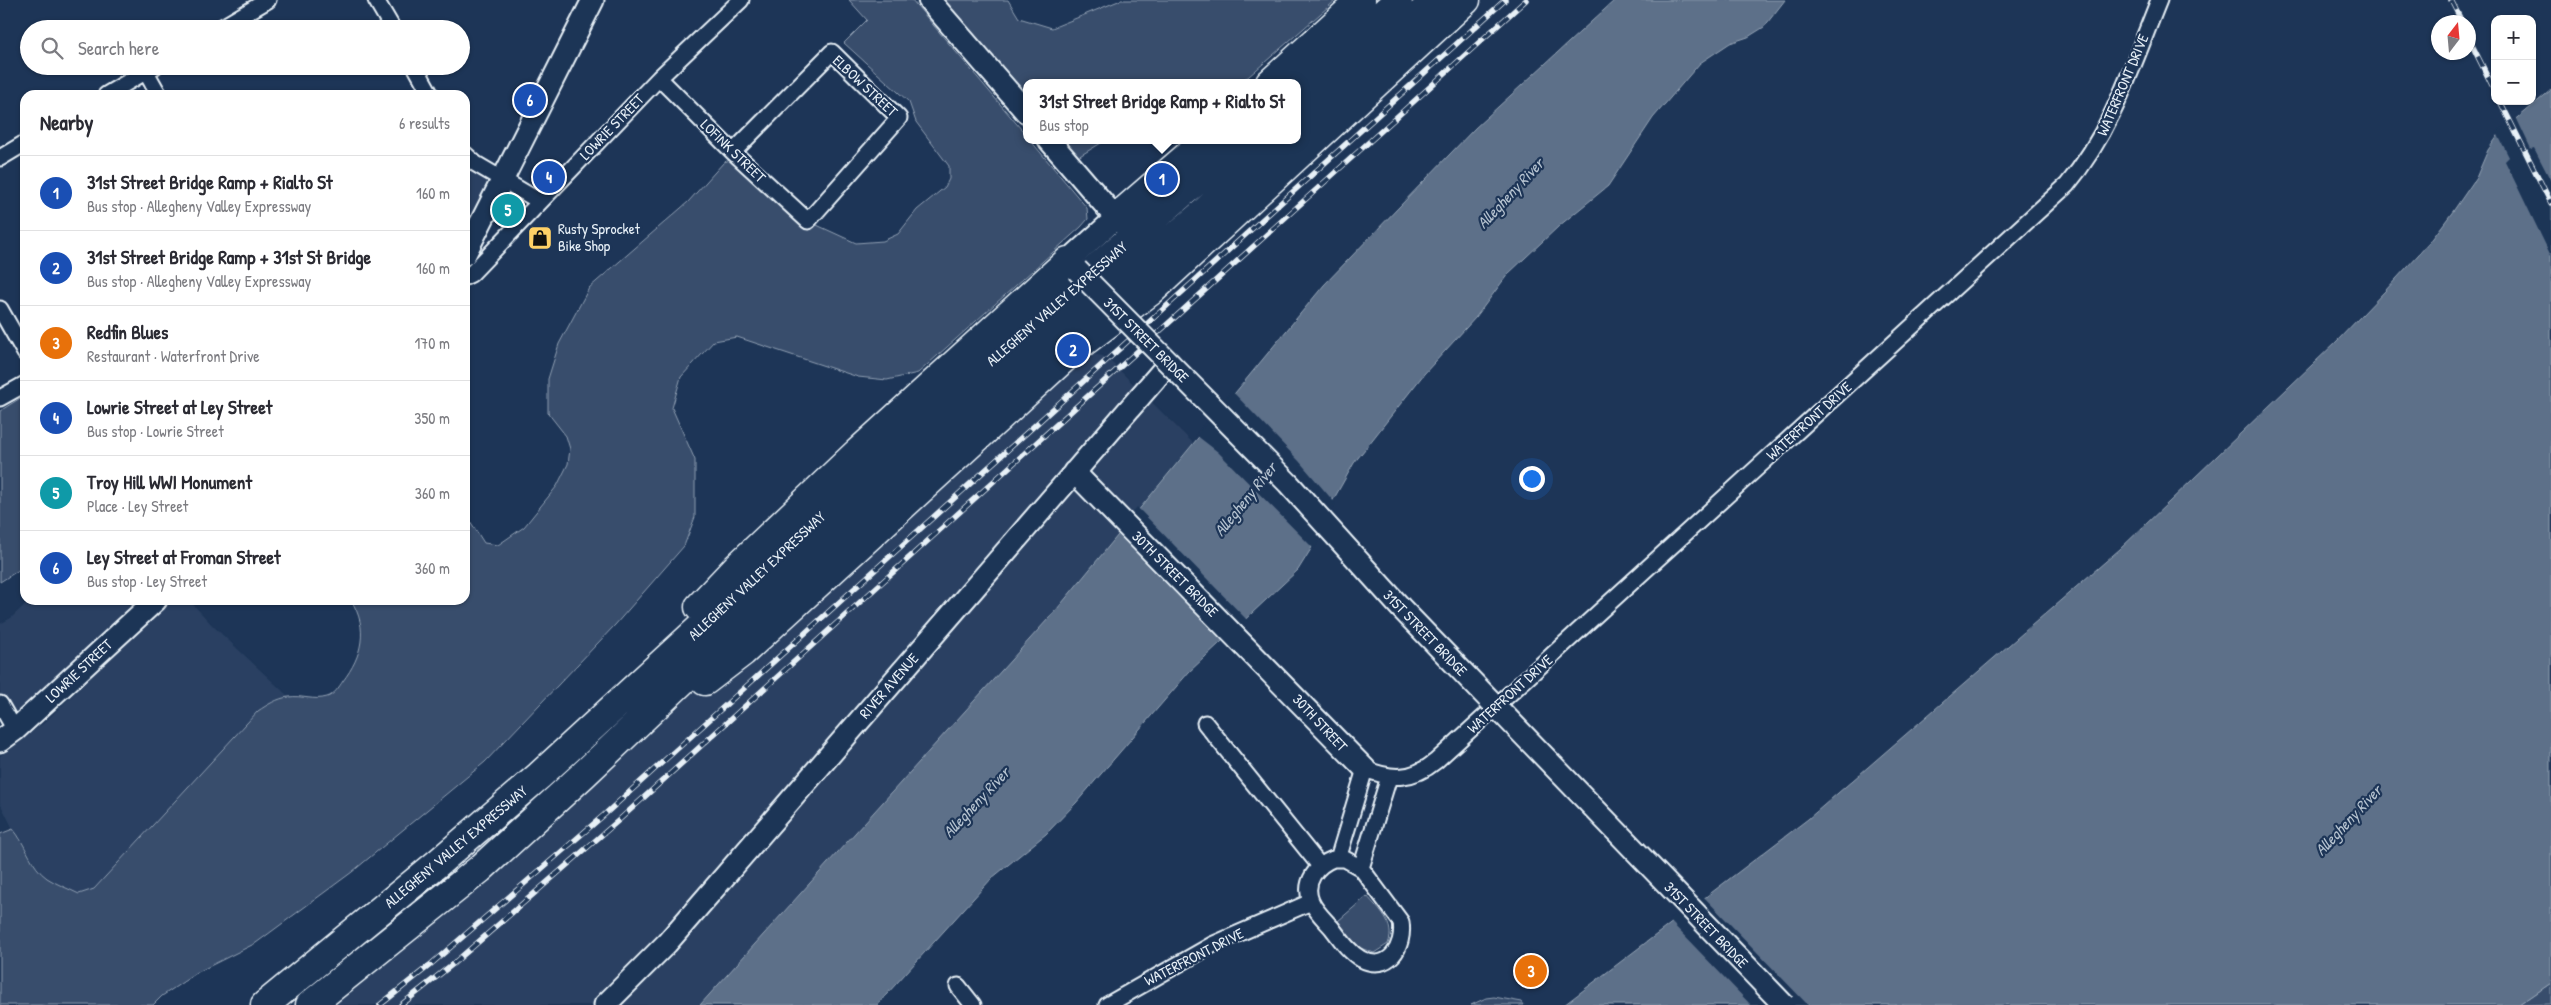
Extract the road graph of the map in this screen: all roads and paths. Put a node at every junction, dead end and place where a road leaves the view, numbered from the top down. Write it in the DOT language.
graph roads {
  1 [pos="268,0"];
  2 [pos="376,0"];
  3 [pos="593,0"];
  4 [pos="741,0"];
  5 [pos="929,0"];
  6 [pos="1361,0"];
  7 [pos="1398,0"];
  8 [pos="1466,0"];
  9 [pos="2159,0"];
  10 [pos="1437,13"];
  11 [pos="234,20"];
  12 [pos="388,20"];
  13 [pos="140,75"];
  14 [pos="152,75"];
  15 [pos="420,75"];
  16 [pos="659,78"];
  17 [pos="1274,79"];
  18 [pos="1301,88"];
  19 [pos="114,90"];
  20 [pos="157,90"];
  21 [pos="428,90"];
  22 [pos="1023,108"];
  23 [pos="1301,124"];
  24 [pos="1052,144"];
  25 [pos="1201,144"];
  26 [pos="1239,144"];
  27 [pos="1278,144"];
  28 [pos="20,146"];
  29 [pos="733,152"];
  30 [pos="0,158"];
  31 [pos="470,159"];
  32 [pos="503,178"];
  33 [pos="540,201"];
  34 [pos="1116,218"];
  35 [pos="808,222"];
  36 [pos="470,244"];
  37 [pos="1072,265"];
  38 [pos="470,274"];
  39 [pos="0,309"];
  40 [pos="1120,315"];
  41 [pos="20,344"];
  42 [pos="1169,363"];
  43 [pos="20,387"];
  44 [pos="0,398"];
  45 [pos="1074,472"];
  46 [pos="151,605"];
  47 [pos="1276,676"];
  48 [pos="0,704"];
  49 [pos="1205,723"];
  50 [pos="8,735"];
  51 [pos="1366,769"];
  52 [pos="583,775"];
  53 [pos="539,776"];
  54 [pos="1389,778"];
  55 [pos="1338,858"];
  56 [pos="1320,866"];
  57 [pos="1361,868"];
  58 [pos="1311,902"];
  59 [pos="958,986"];
  60 [pos="265,1005"];
  61 [pos="310,1005"];
  62 [pos="605,1005"];
  63 [pos="972,1005"];
  64 [pos="1107,1005"];
  65 [pos="1784,1005"];
  1 -- 11 [label="street"];
  2 -- 12 [label="street"];
  3 -- 32 [label="street"];
  4 -- 16 [label="street, LOWRIE STREET"];
  5 -- 22 [label="street"];
  6 -- 17 [label="highway"];
  7 -- 18 [label="highway"];
  8 -- 10 [label="highway"];
  9 -- 54 [label="street, WATERFRONT DRIVE"];
  10 -- 23 [label="highway"];
  10 -- 40 [label="highway"];
  13 -- 19 [label="street"];
  14 -- 20 [label="street"];
  15 -- 21 [label="street"];
  16 -- 29 [label="street, LOFINK STREET"];
  16 -- 33 [label="street, LOWRIE STREET"];
  24 -- 34 [label="street"];
  25 -- 34 [label="highway"];
  26 -- 53 [label="highway, ALLEGHENY VALLEY EXPRESSWAY"];
  27 -- 52 [label="highway, ALLEGHENY VALLEY EXPRESSWAY"];
  28 -- 30 [label="street"];
  29 -- 35 [label="street, LOFINK STREET"];
  29 -- 35 [label="street, ELBOW STREET"];
  31 -- 32 [label="street"];
  32 -- 33 [label="street"];
  32 -- 36 [label="street"];
  33 -- 38 [label="street, LOWRIE STREET"];
  34 -- 37 [label="street"];
  37 -- 40 [label="street, 31ST STREET BRIDGE, bridge"];
  37 -- 53 [label="highway"];
  39 -- 41 [label="street"];
  40 -- 42 [label="street, 31ST STREET BRIDGE, bridge"];
  40 -- 52 [label="highway"];
  42 -- 45 [label="street, RIVER AVENUE"];
  42 -- 65 [label="street, 31ST STREET BRIDGE, bridge"];
  43 -- 44 [label="street"];
  45 -- 47 [label="street, 30TH STREET BRIDGE"];
  45 -- 62 [label="street, RIVER AVENUE"];
  46 -- 50 [label="street, LOWRIE STREET"];
  47 -- 51 [label="street, 30TH STREET"];
  48 -- 50 [label="street"];
  49 -- 56 [label="street"];
  51 -- 54 [label="street, WATERFRONT DRIVE"];
  51 -- 55 [label="street"];
  52 -- 61 [label="highway, ALLEGHENY VALLEY EXPRESSWAY"];
  53 -- 60 [label="highway, ALLEGHENY VALLEY EXPRESSWAY"];
  54 -- 57 [label="street"];
  55 -- 56 [label="street"];
  55 -- 57 [label="street"];
  56 -- 58 [label="street"];
  57 -- 58 [label="street"];
  58 -- 64 [label="street, WATERFRONT DRIVE"];
  59 -- 63 [label="street"];
}
